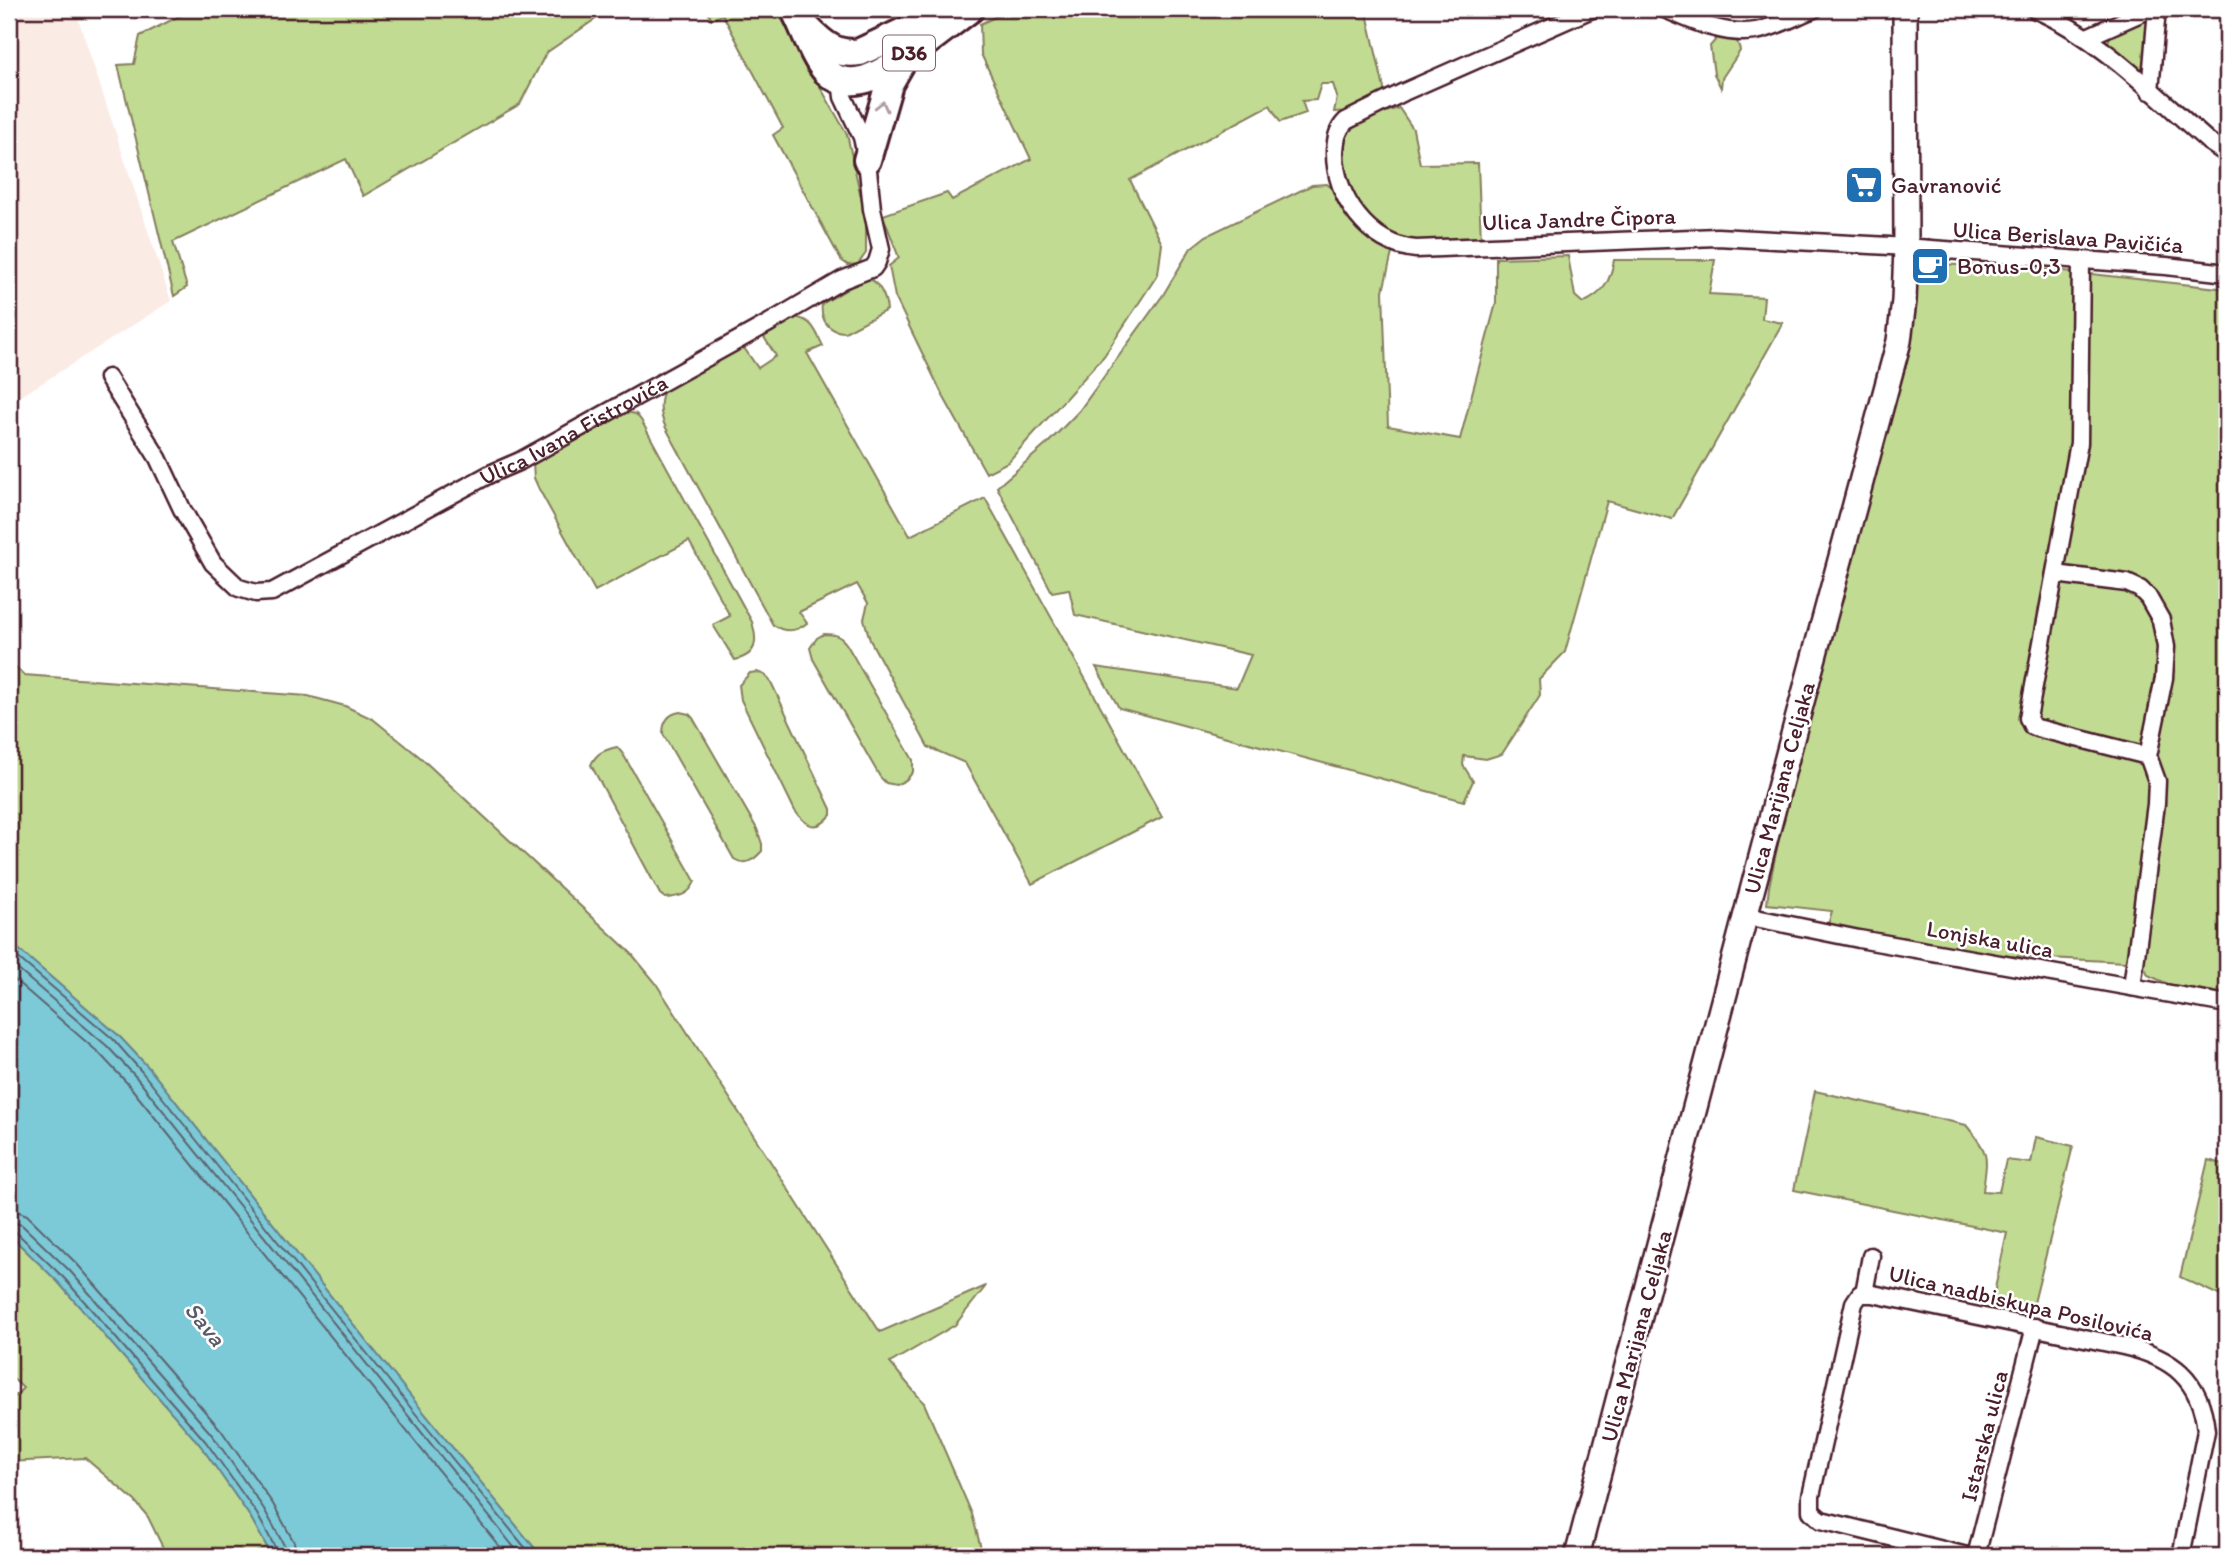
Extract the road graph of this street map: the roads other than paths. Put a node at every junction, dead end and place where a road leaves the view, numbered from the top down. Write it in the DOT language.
graph roads {
  1 [pos="952,9"];
  2 [pos="970,9"];
  3 [pos="1591,9"];
  4 [pos="1665,9"];
  5 [pos="1814,9"];
  6 [pos="1905,9"];
  7 [pos="2034,9"];
  8 [pos="2150,9"];
  9 [pos="2157,9"];
  10 [pos="798,17"];
  11 [pos="2087,37"];
  12 [pos="860,52"];
  13 [pos="906,55"];
  14 [pos="841,80"];
  15 [pos="2150,91"];
  16 [pos="2227,154"];
  17 [pos="867,160"];
  18 [pos="1906,247"];
  19 [pos="2081,260"];
  20 [pos="2227,273"];
  21 [pos="108,378"];
  22 [pos="2055,574"];
  23 [pos="2148,756"];
  24 [pos="1746,916"];
  25 [pos="2132,987"];
  26 [pos="2227,1004"];
  27 [pos="1871,1256"];
  28 [pos="1864,1293"];
  29 [pos="2035,1327"];
  30 [pos="1577,1556"];
  31 [pos="1967,1556"];
  32 [pos="1976,1556"];
  33 [pos="2181,1556"];
  1 -- 12 [label="main road, D36"];
  2 -- 13 [label="main road, D36"];
  3 -- 18 [label="street, Ulica Jandre Čipora"];
  4 -- 5 [label="street"];
  6 -- 18 [label="main road, Ulica Marijana Celjaka"];
  7 -- 11 [label="street"];
  8 -- 11 [label="street"];
  9 -- 15 [label="street"];
  10 -- 12 [label="main road, D36"];
  10 -- 14 [label="main road, Ulica Ivana Fistrovića / D36"];
  11 -- 15 [label="street"];
  12 -- 14 [label="main road"];
  13 -- 14 [label="main road, D36"];
  17 -- 13 [label="main road, one-way"];
  14 -- 17 [label="street, Ulica Ivana Fistrovića"];
  15 -- 16 [label="street"];
  17 -- 21 [label="street, Ulica Ivana Fistrovića"];
  18 -- 19 [label="street, Ulica Berislava Pavičića"];
  18 -- 24 [label="main road, Ulica Marijana Celjaka"];
  19 -- 20 [label="street, Ulica Berislava Pavičića"];
  19 -- 22 [label="street"];
  22 -- 23 [label="street"];
  22 -- 23 [label="street"];
  23 -- 25 [label="street"];
  24 -- 25 [label="street, Lonjska ulica"];
  24 -- 30 [label="main road, Ulica Marijana Celjaka"];
  25 -- 26 [label="street, Lonjska ulica"];
  27 -- 28 [label="street, Ulica nadbiskupa Posilovića"];
  28 -- 29 [label="street, Ulica nadbiskupa Posilovića"];
  28 -- 31 [label="street, Ulica nadbiskupa Posilovića"];
  29 -- 32 [label="street, Istarska ulica"];
  29 -- 33 [label="street, Ulica nadbiskupa Posilovića"];
}
